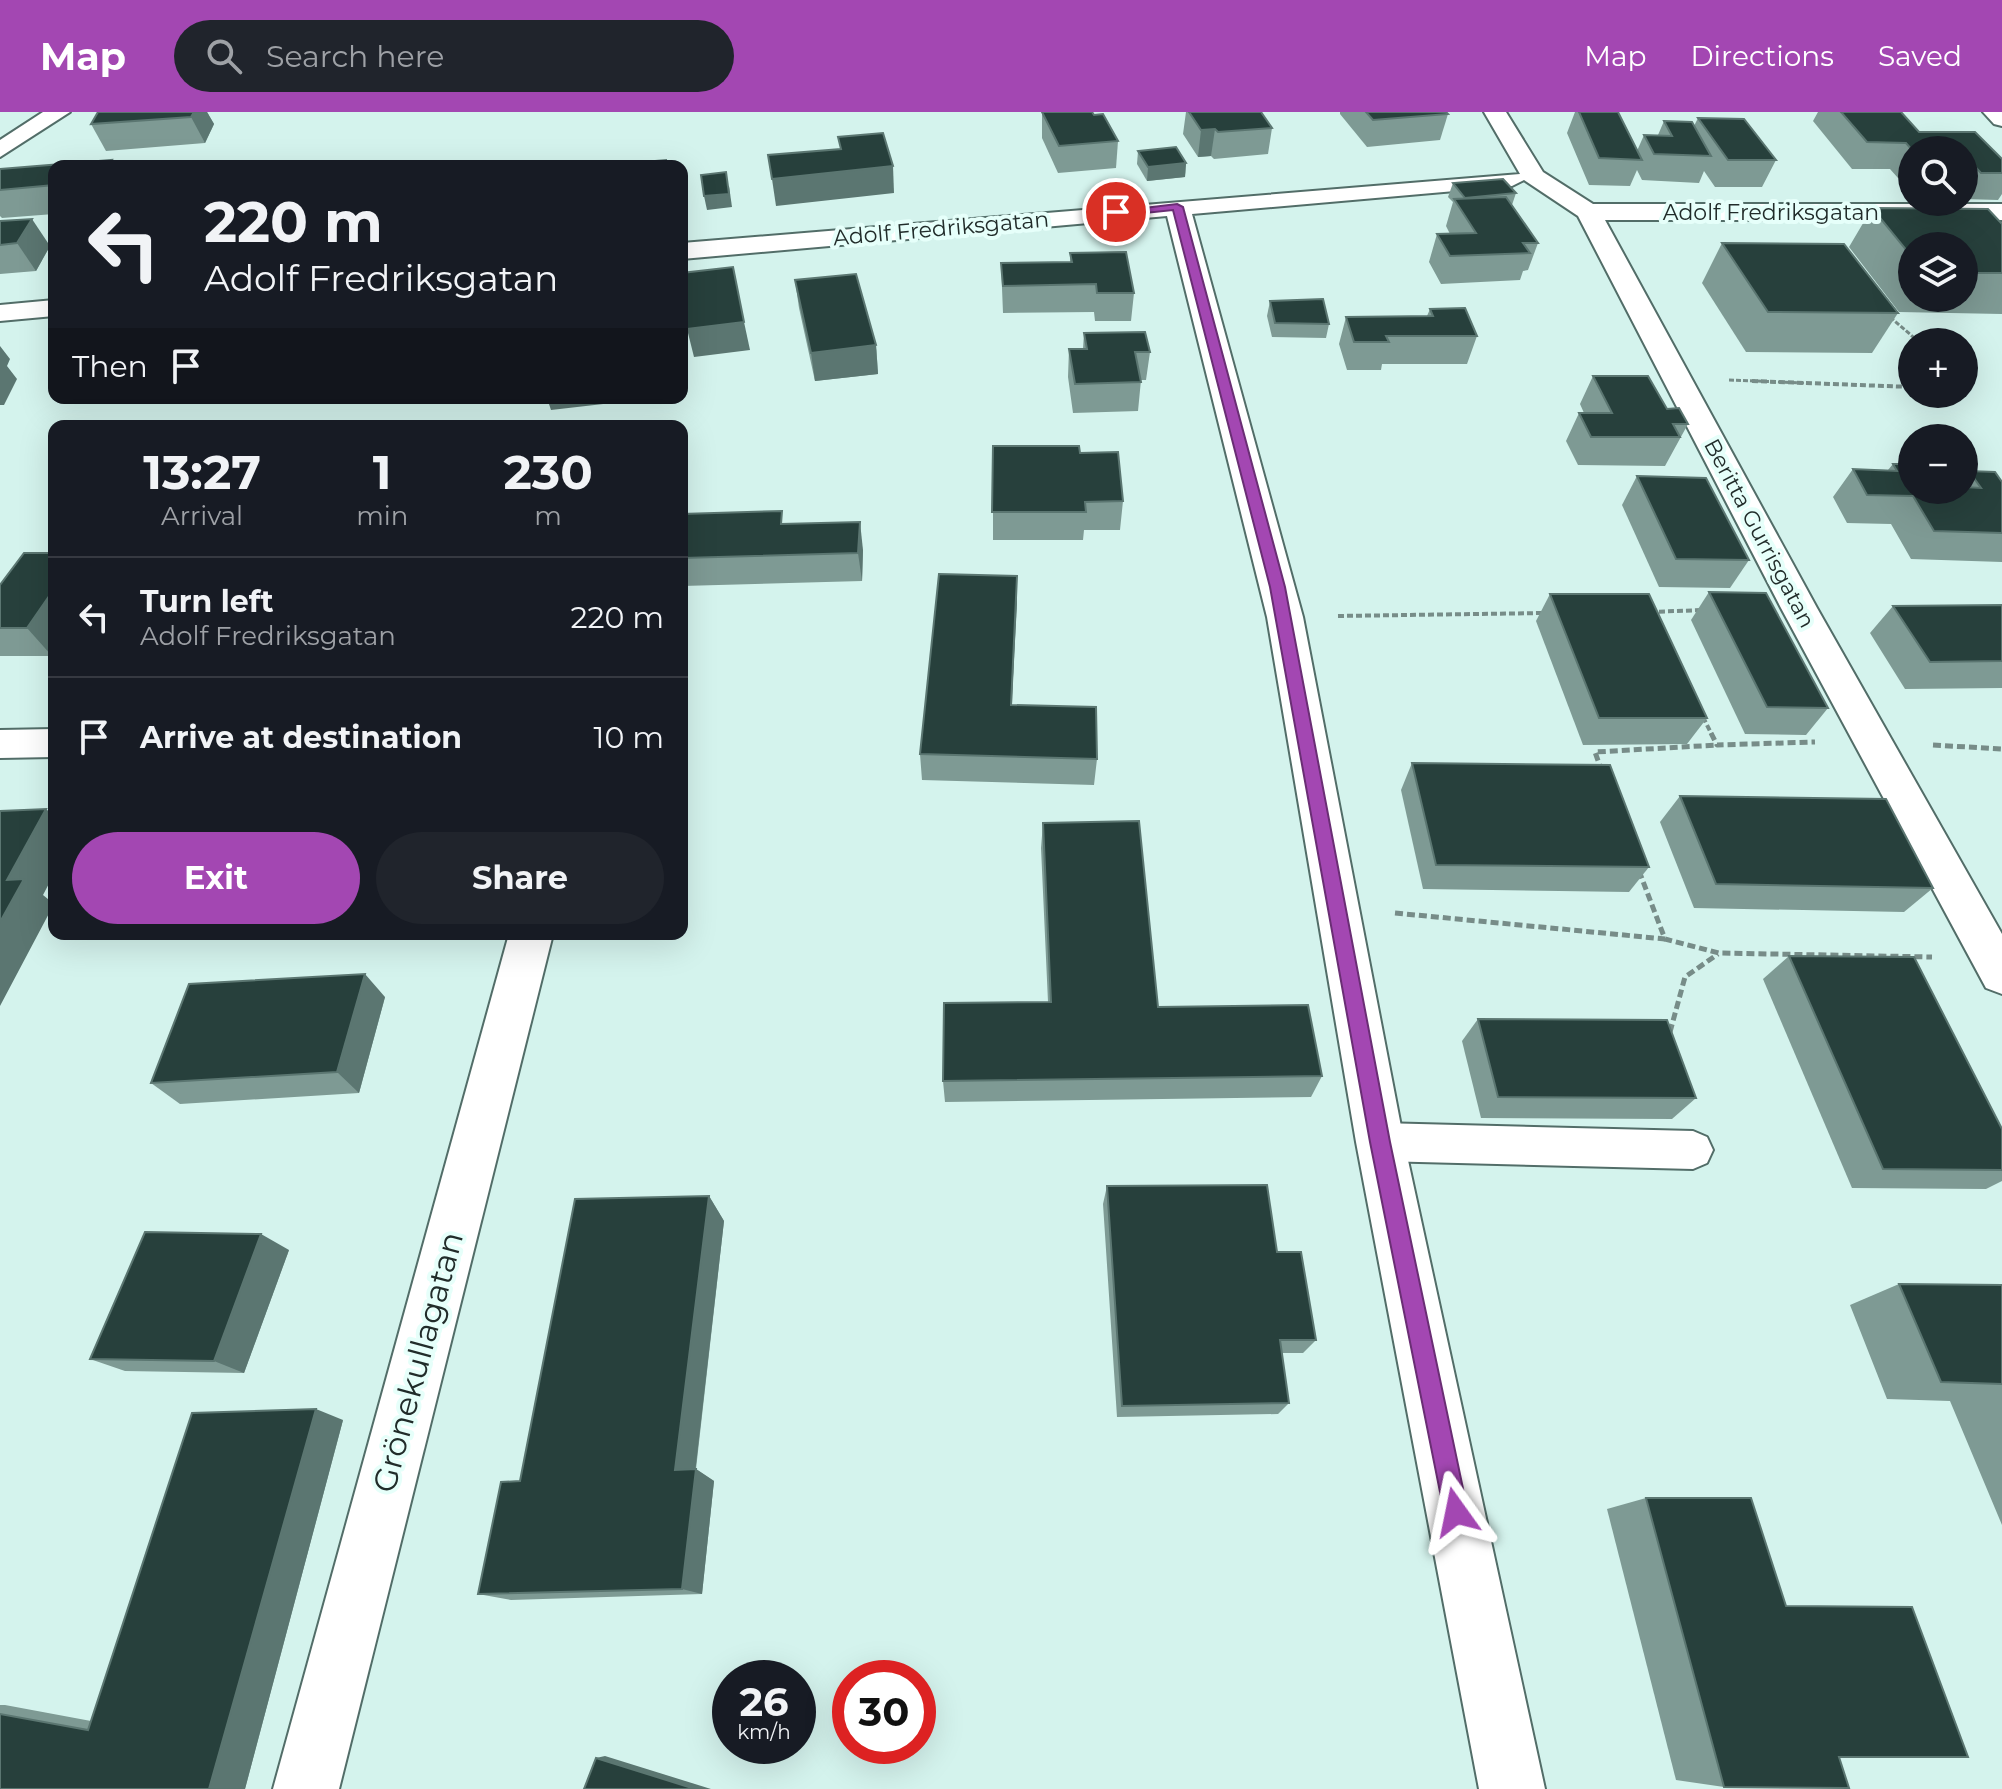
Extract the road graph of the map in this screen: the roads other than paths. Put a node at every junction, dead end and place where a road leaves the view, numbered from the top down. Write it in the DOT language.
graph roads {
  1 [pos="59,112"];
  2 [pos="1495,112"];
  3 [pos="1994,112"];
  4 [pos="2002,119"];
  5 [pos="0,150"];
  6 [pos="1534,177"];
  7 [pos="1177,207"];
  8 [pos="1588,212"];
  9 [pos="2002,212"];
  10 [pos="688,250"];
  11 [pos="48,309"];
  12 [pos="0,313"];
  13 [pos="48,743"];
  14 [pos="0,744"];
  15 [pos="529,940"];
  16 [pos="1996,964"];
  17 [pos="1380,1142"];
  18 [pos="1693,1150"];
  19 [pos="306,1789"];
  20 [pos="1512,1789"];
  1 -- 5 [label="street"];
  2 -- 6 [label="street, Beritta Gurrisgatan"];
  3 -- 4 [label="street"];
  6 -- 7 [label="street, Adolf Fredriksgatan"];
  6 -- 8 [label="street, Beritta Gurrisgatan"];
  7 -- 10 [label="street, Adolf Fredriksgatan"];
  7 -- 17 [label="street"];
  8 -- 9 [label="street, Adolf Fredriksgatan"];
  8 -- 16 [label="street, Beritta Gurrisgatan"];
  11 -- 12 [label="street"];
  13 -- 14 [label="street"];
  15 -- 19 [label="street, Grönekullagatan"];
  17 -- 18 [label="lane"];
  17 -- 20 [label="street"];
}
